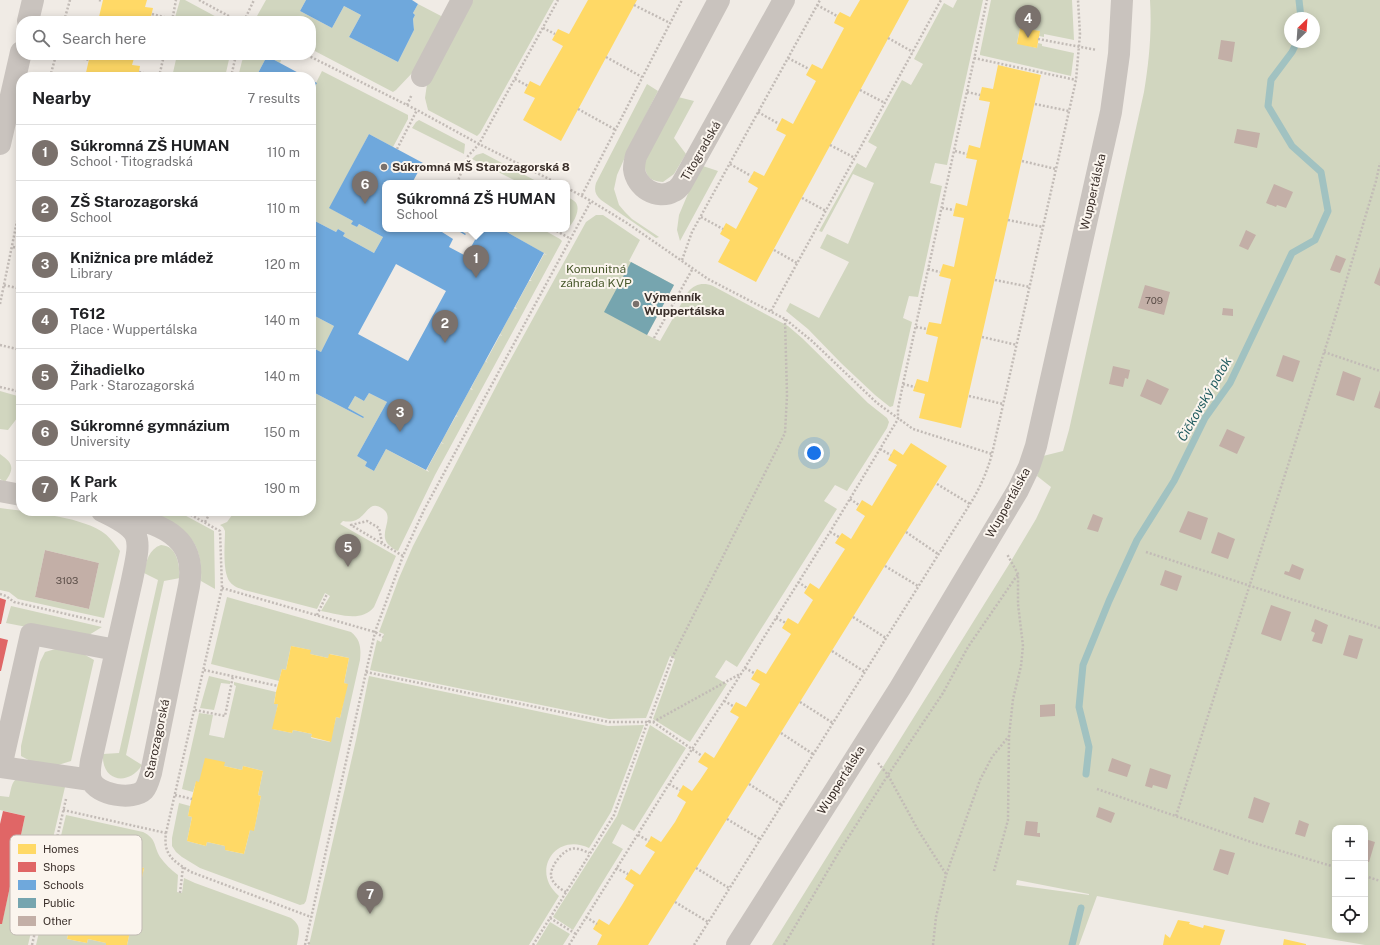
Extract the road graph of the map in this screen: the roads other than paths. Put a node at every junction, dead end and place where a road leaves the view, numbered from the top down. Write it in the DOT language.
graph roads {
  1 [pos="33,0"];
  2 [pos="462,0"];
  3 [pos="719,0"];
  4 [pos="784,0"];
  5 [pos="1122,0"];
  6 [pos="29,16"];
  7 [pos="19,60"];
  8 [pos="16,72"];
  9 [pos="16,74"];
  10 [pos="422,76"];
  11 [pos="0,144"];
  12 [pos="0,491"];
  13 [pos="16,494"];
  14 [pos="113,516"];
  15 [pos="124,516"];
  16 [pos="116,650"];
  17 [pos="91,780"];
  18 [pos="737,945"];
  1 -- 6 [label="street"];
  2 -- 10 [label="street"];
  3 -- 4 [label="street, Titogradská"];
  5 -- 18 [label="street, Wuppertálska"];
  7 -- 8 [label="street"];
  9 -- 11 [label="street"];
  12 -- 13 [label="street"];
  14 -- 16 [label="street, Starozagorská"];
  15 -- 17 [label="street, Starozagorská"];
  16 -- 17 [label="street, Starozagorská"];
  16 -- 17 [label="street"];
}
